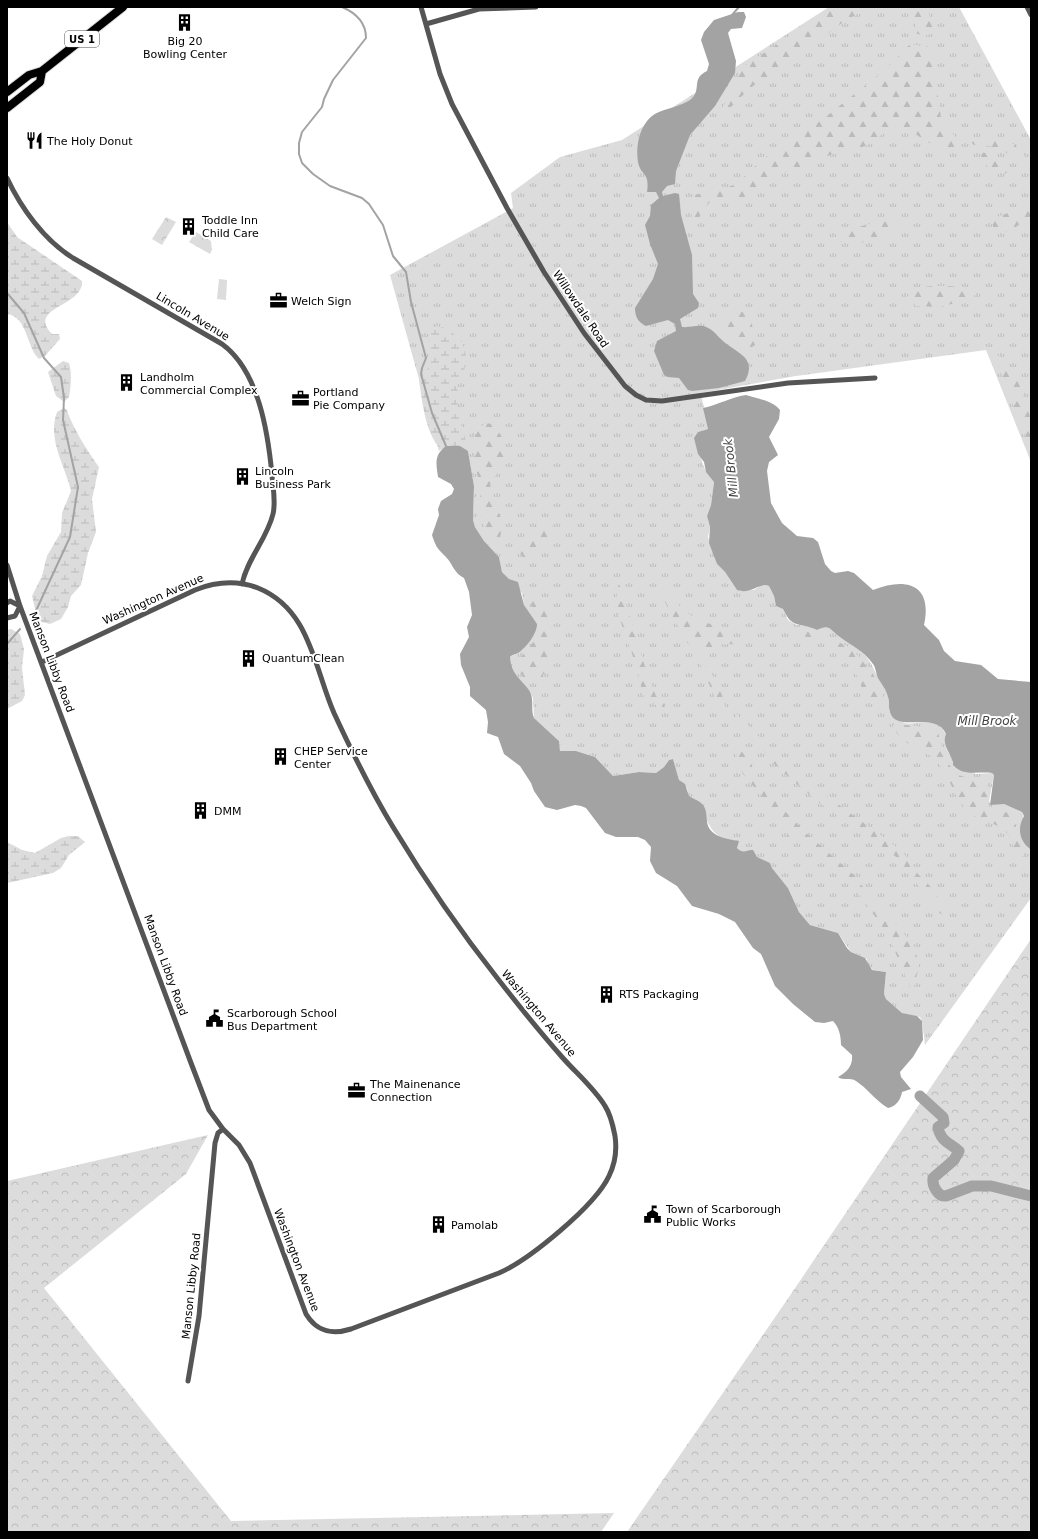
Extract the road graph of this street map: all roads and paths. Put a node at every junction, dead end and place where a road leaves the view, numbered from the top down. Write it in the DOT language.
graph roads {
  1 [pos="123,7"];
  2 [pos="421,7"];
  3 [pos="536,7"];
  4 [pos="1027,7"];
  5 [pos="1031,15"];
  6 [pos="426,24"];
  7 [pos="42,71"];
  8 [pos="21,81"];
  9 [pos="7,86"];
  10 [pos="7,92"];
  11 [pos="7,108"];
  12 [pos="7,178"];
  13 [pos="9,187"];
  14 [pos="875,378"];
  15 [pos="7,565"];
  16 [pos="242,584"];
  17 [pos="7,603"];
  18 [pos="20,606"];
  19 [pos="7,618"];
  20 [pos="42,662"];
  21 [pos="223,1129"];
  22 [pos="188,1381"];
  1 -- 7 [label="main road, US 1"];
  2 -- 6 [label="street, Willowdale Road"];
  3 -- 6 [label="street"];
  4 -- 5 [label="street"];
  6 -- 14 [label="street, Willowdale Road"];
  7 -- 8 [label="main road, US 1"];
  7 -- 11 [label="main road, US 1"];
  8 -- 9 [label="main road"];
  8 -- 10 [label="main road, US 1"];
  12 -- 13 [label="street, Lincoln Avenue"];
  13 -- 16 [label="street, Lincoln Avenue"];
  15 -- 18 [label="street, Manson Libby Road"];
  16 -- 20 [label="street, Washington Avenue"];
  16 -- 21 [label="street, Washington Avenue"];
  17 -- 18 [label="street"];
  18 -- 19 [label="street"];
  18 -- 20 [label="street, Manson Libby Road"];
  20 -- 21 [label="street, Manson Libby Road"];
  21 -- 22 [label="street, Manson Libby Road"];
}
